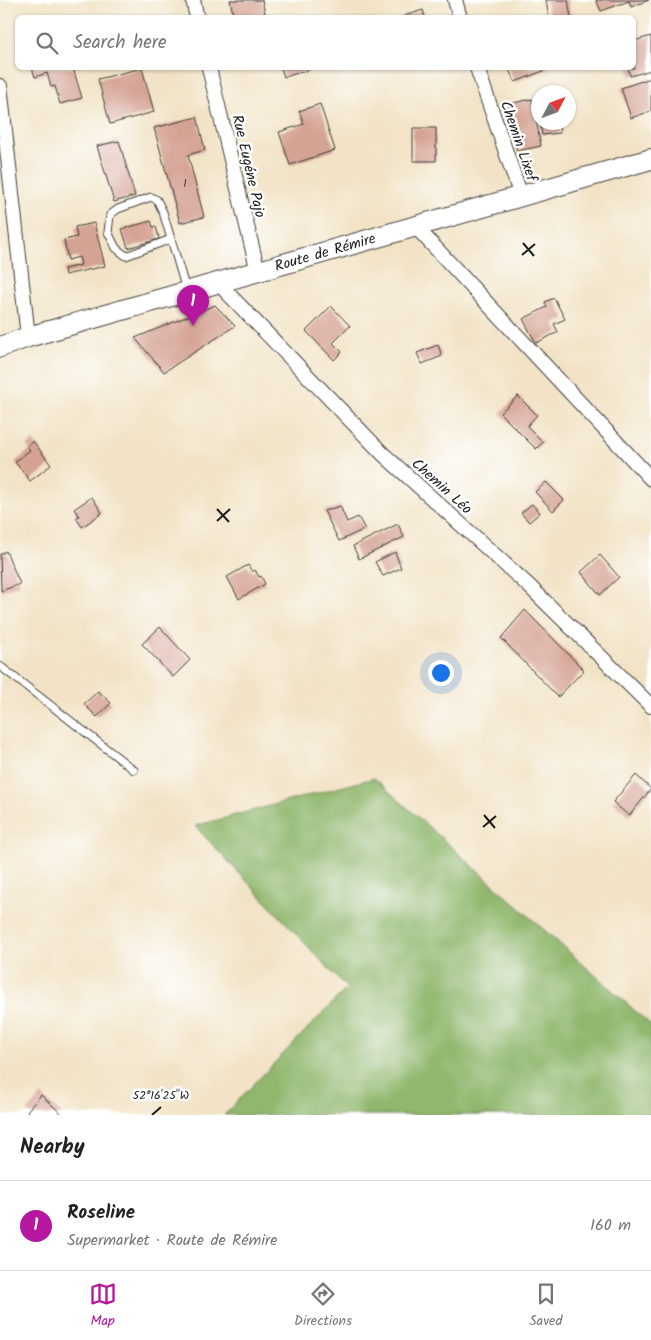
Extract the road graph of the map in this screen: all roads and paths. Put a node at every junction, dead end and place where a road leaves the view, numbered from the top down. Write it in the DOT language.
graph roads {
  1 [pos="193,0"];
  2 [pos="454,0"];
  3 [pos="196,15"];
  4 [pos="459,15"];
  5 [pos="209,70"];
  6 [pos="478,70"];
  7 [pos="0,86"];
  8 [pos="651,159"];
  9 [pos="521,196"];
  10 [pos="415,226"];
  11 [pos="171,239"];
  12 [pos="258,272"];
  13 [pos="218,283"];
  14 [pos="187,292"];
  15 [pos="28,337"];
  16 [pos="0,347"];
  17 [pos="651,479"];
  18 [pos="0,666"];
  19 [pos="651,706"];
  20 [pos="134,770"];
  1 -- 3 [label="street"];
  2 -- 4 [label="street"];
  5 -- 12 [label="street, Rue Eugéne Pajo"];
  6 -- 9 [label="street, Chemin Lixef"];
  7 -- 15 [label="street"];
  8 -- 9 [label="main road, Route de Rémire"];
  9 -- 10 [label="main road, Route de Rémire"];
  10 -- 12 [label="main road, Route de Rémire"];
  10 -- 17 [label="street"];
  11 -- 11 [label="lane"];
  11 -- 14 [label="lane"];
  12 -- 13 [label="main road, Route de Rémire"];
  13 -- 14 [label="main road, Route de Rémire"];
  13 -- 19 [label="street, Chemin Léo"];
  14 -- 15 [label="main road, Route de Rémire"];
  15 -- 16 [label="main road, Route de Rémire"];
  18 -- 20 [label="lane"];
}
